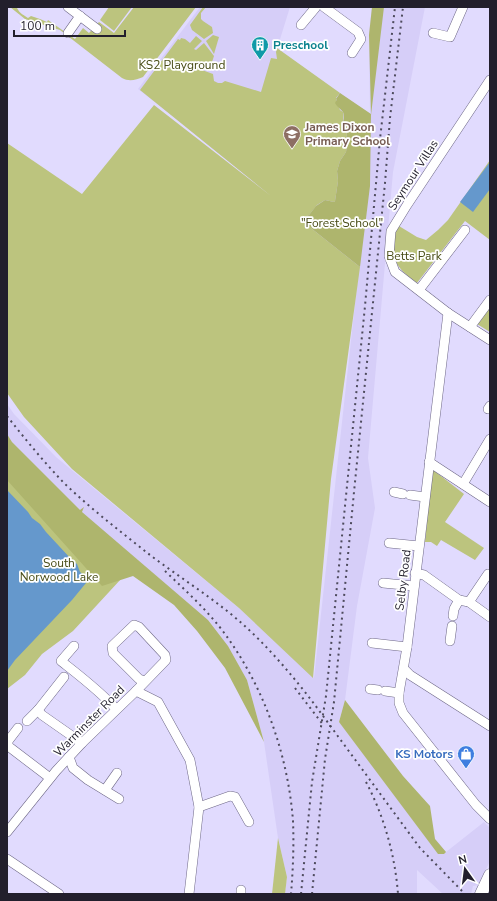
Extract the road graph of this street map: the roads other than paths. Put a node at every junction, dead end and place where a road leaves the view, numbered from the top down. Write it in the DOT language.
graph roads {
  1 [pos="68,7"];
  2 [pos="316,7"];
  3 [pos="324,7"];
  4 [pos="463,7"];
  5 [pos="80,16"];
  6 [pos="301,25"];
  7 [pos="97,29"];
  8 [pos="68,33"];
  9 [pos="433,33"];
  10 [pos="352,53"];
  11 [pos="490,80"];
  12 [pos="465,230"];
  13 [pos="419,290"];
  14 [pos="490,300"];
  15 [pos="448,313"];
  16 [pos="470,327"];
  17 [pos="490,340"];
  18 [pos="490,439"];
  19 [pos="429,462"];
  20 [pos="462,484"];
  21 [pos="402,494"];
  22 [pos="425,497"];
  23 [pos="490,502"];
  24 [pos="389,542"];
  25 [pos="419,546"];
  26 [pos="415,573"];
  27 [pos="488,574"];
  28 [pos="383,583"];
  29 [pos="414,586"];
  30 [pos="459,600"];
  31 [pos="469,602"];
  32 [pos="453,616"];
  33 [pos="490,617"];
  34 [pos="452,626"];
  35 [pos="450,641"];
  36 [pos="372,643"];
  37 [pos="74,646"];
  38 [pos="407,647"];
  39 [pos="404,670"];
  40 [pos="64,677"];
  41 [pos="144,681"];
  42 [pos="377,690"];
  43 [pos="136,691"];
  44 [pos="399,693"];
  45 [pos="116,709"];
  46 [pos="38,710"];
  47 [pos="27,722"];
  48 [pos="490,726"];
  49 [pos="18,728"];
  50 [pos="82,743"];
  51 [pos="69,758"];
  52 [pos="117,773"];
  53 [pos="50,778"];
  54 [pos="105,790"];
  55 [pos="118,799"];
  56 [pos="199,807"];
  57 [pos="490,819"];
  58 [pos="249,822"];
  59 [pos="7,832"];
  60 [pos="7,859"];
  61 [pos="490,876"];
  62 [pos="59,894"];
  63 [pos="189,894"];
  64 [pos="481,894"];
  1 -- 5 [label="street"];
  2 -- 6 [label="street"];
  3 -- 10 [label="street"];
  4 -- 9 [label="street"];
  5 -- 7 [label="street"];
  5 -- 8 [label="street"];
  11 -- 13 [label="street, Seymour Villas"];
  12 -- 13 [label="street"];
  13 -- 15 [label="street, Seymour Villas"];
  14 -- 16 [label="street"];
  15 -- 16 [label="street, Seymour Villas"];
  15 -- 19 [label="street, Selby Road"];
  16 -- 17 [label="street, Seymour Villas"];
  18 -- 20 [label="street"];
  19 -- 20 [label="street"];
  19 -- 22 [label="street, Selby Road"];
  20 -- 23 [label="street"];
  21 -- 22 [label="street"];
  22 -- 25 [label="street, Selby Road"];
  24 -- 25 [label="street"];
  25 -- 26 [label="street, Selby Road"];
  26 -- 29 [label="street, Selby Road"];
  26 -- 30 [label="street"];
  27 -- 31 [label="street"];
  28 -- 29 [label="street"];
  29 -- 38 [label="street, Selby Road"];
  30 -- 31 [label="street"];
  30 -- 32 [label="street"];
  31 -- 33 [label="street"];
  34 -- 35 [label="street"];
  36 -- 38 [label="street"];
  37 -- 45 [label="street"];
  38 -- 39 [label="street, Selby Road"];
  39 -- 44 [label="street, Selby Road"];
  39 -- 48 [label="street"];
  40 -- 46 [label="street"];
  41 -- 41 [label="street"];
  41 -- 43 [label="street"];
  42 -- 44 [label="street"];
  43 -- 45 [label="street, Warminster Road"];
  43 -- 56 [label="street, Warminster Road"];
  44 -- 57 [label="street, Selby Road"];
  45 -- 50 [label="street, Warminster Road"];
  46 -- 47 [label="street"];
  46 -- 50 [label="street"];
  49 -- 53 [label="street"];
  50 -- 51 [label="street, Warminster Road"];
  51 -- 53 [label="street, Warminster Road"];
  51 -- 54 [label="street"];
  52 -- 54 [label="street"];
  53 -- 59 [label="street, Warminster Road"];
  54 -- 55 [label="street"];
  56 -- 58 [label="street"];
  56 -- 63 [label="street, Warminster Road"];
  60 -- 62 [label="street"];
  61 -- 64 [label="main road"];
}
